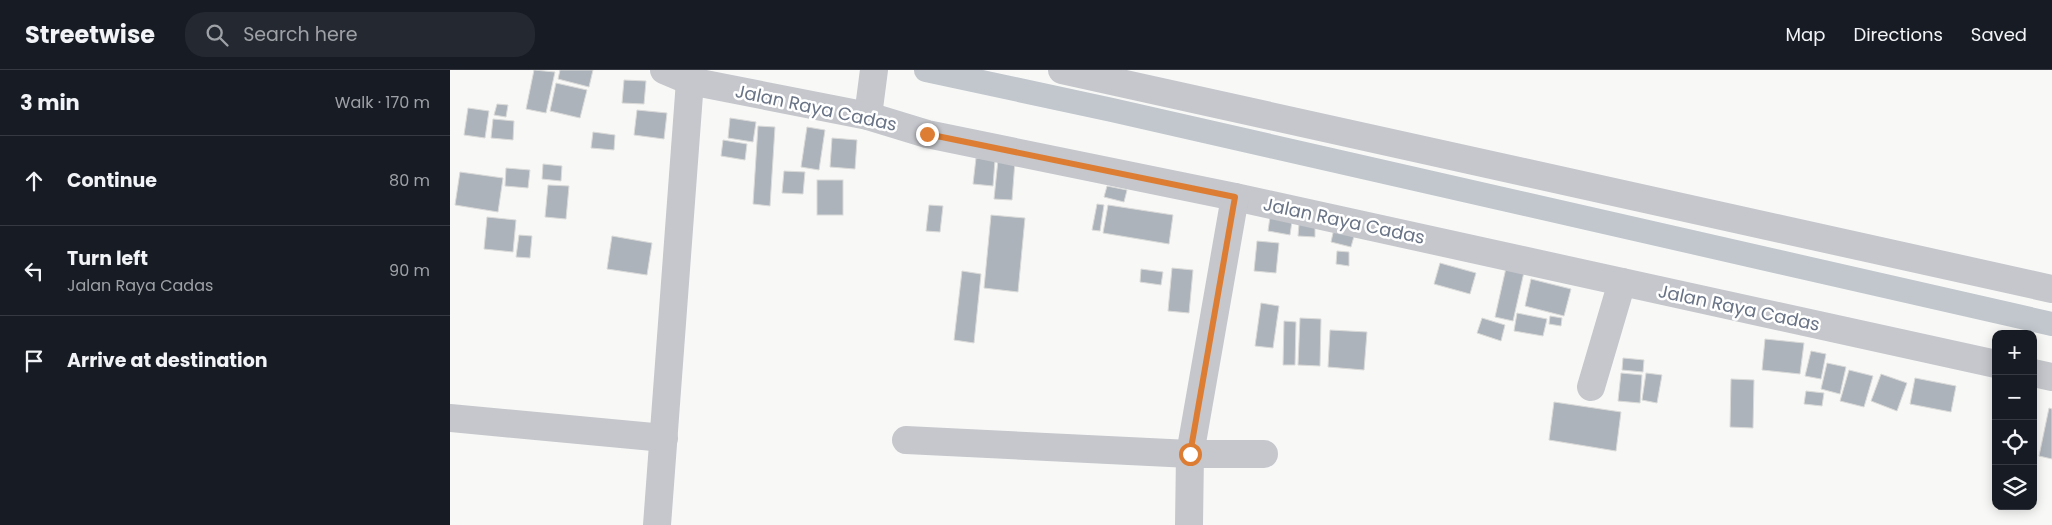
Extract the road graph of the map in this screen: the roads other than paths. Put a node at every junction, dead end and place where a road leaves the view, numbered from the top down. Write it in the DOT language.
graph roads {
  1 [pos="664,70"];
  2 [pos="1062,70"];
  3 [pos="1138,78"];
  4 [pos="690,81"];
  5 [pos="871,92"];
  6 [pos="1235,197"];
  7 [pos="1622,282"];
  8 [pos="2052,288"];
  9 [pos="1992,363"];
  10 [pos="2037,373"];
  11 [pos="2052,377"];
  12 [pos="1592,387"];
  13 [pos="450,418"];
  14 [pos="664,438"];
  15 [pos="906,440"];
  16 [pos="1190,454"];
  17 [pos="1264,454"];
  18 [pos="657,525"];
  19 [pos="1189,525"];
  1 -- 4 [label="street, Jalan Raya Cadas"];
  2 -- 3 [label="street"];
  3 -- 8 [label="street"];
  4 -- 5 [label="street, Jalan Raya Cadas"];
  4 -- 14 [label="street"];
  5 -- 6 [label="street, Jalan Raya Cadas"];
  6 -- 7 [label="street, Jalan Raya Cadas"];
  6 -- 16 [label="street"];
  7 -- 9 [label="street, Jalan Raya Cadas"];
  7 -- 12 [label="street"];
  10 -- 11 [label="street"];
  13 -- 14 [label="street"];
  14 -- 18 [label="street"];
  15 -- 16 [label="street"];
  16 -- 17 [label="street"];
  16 -- 19 [label="street"];
}
